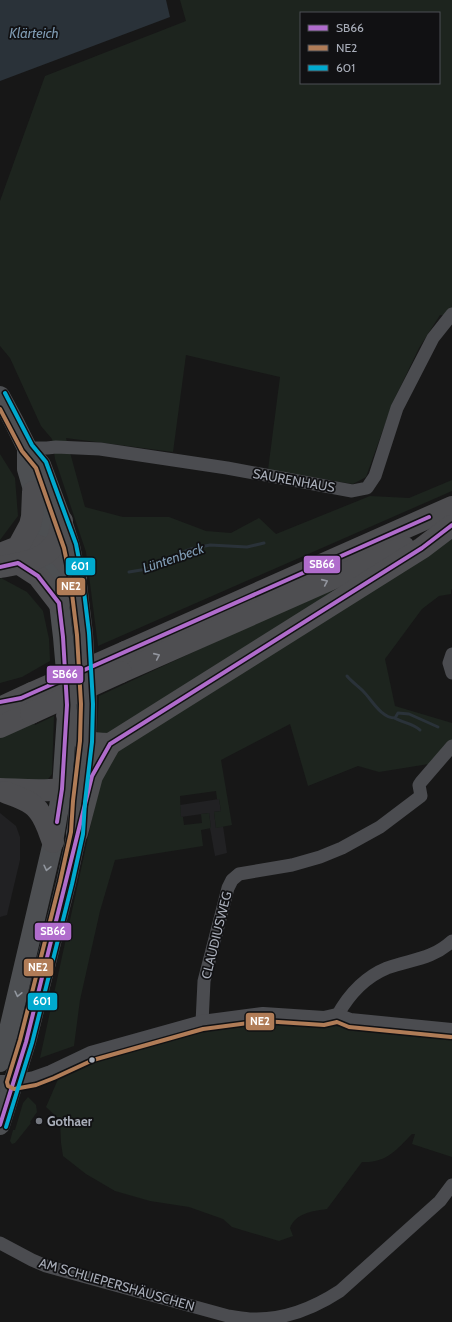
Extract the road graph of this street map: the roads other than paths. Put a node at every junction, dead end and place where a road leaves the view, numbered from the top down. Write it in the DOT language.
graph roads {
  1 [pos="452,314"];
  2 [pos="0,396"];
  3 [pos="27,448"];
  4 [pos="33,492"];
  5 [pos="452,519"];
  6 [pos="62,521"];
  7 [pos="49,550"];
  8 [pos="9,558"];
  9 [pos="76,576"];
  10 [pos="59,603"];
  11 [pos="452,654"];
  12 [pos="452,673"];
  13 [pos="21,702"];
  14 [pos="0,708"];
  15 [pos="66,715"];
  16 [pos="0,727"];
  17 [pos="86,741"];
  18 [pos="110,744"];
  19 [pos="452,746"];
  20 [pos="83,772"];
  21 [pos="62,789"];
  22 [pos="0,790"];
  23 [pos="77,832"];
  24 [pos="53,842"];
  25 [pos="452,941"];
  26 [pos="337,1016"];
  27 [pos="202,1023"];
  28 [pos="452,1031"];
  29 [pos="0,1062"];
  30 [pos="7,1083"];
  31 [pos="0,1125"];
  32 [pos="452,1185"];
  33 [pos="0,1243"];
  1 -- 3 [label="street, SAURENHAUS"];
  2 -- 3 [label="main road"];
  3 -- 4 [label="main road"];
  3 -- 6 [label="main road"];
  4 -- 7 [label="main road"];
  4 -- 8 [label="highway"];
  5 -- 13 [label="highway, bridge"];
  5 -- 18 [label="highway"];
  6 -- 7 [label="highway"];
  6 -- 9 [label="main road"];
  7 -- 8 [label="highway"];
  7 -- 9 [label="highway"];
  7 -- 10 [label="main road"];
  8 -- 10 [label="highway"];
  9 -- 17 [label="main road"];
  10 -- 15 [label="main road"];
  11 -- 12 [label="street"];
  13 -- 14 [label="highway"];
  13 -- 16 [label="highway"];
  15 -- 17 [label="highway"];
  15 -- 21 [label="main road"];
  17 -- 18 [label="highway"];
  17 -- 20 [label="main road"];
  18 -- 23 [label="highway"];
  19 -- 27 [label="street, CLAUDIUSWEG"];
  20 -- 21 [label="highway"];
  20 -- 23 [label="main road"];
  21 -- 22 [label="highway"];
  21 -- 24 [label="main road"];
  22 -- 24 [label="highway"];
  23 -- 30 [label="main road"];
  24 -- 29 [label="main road, one-way"];
  25 -- 26 [label="street"];
  26 -- 27 [label="street"];
  26 -- 28 [label="street"];
  27 -- 30 [label="street"];
  30 -- 31 [label="main road"];
  32 -- 33 [label="street, AM SCHLIEPERSHÄUSCHEN"];
}
